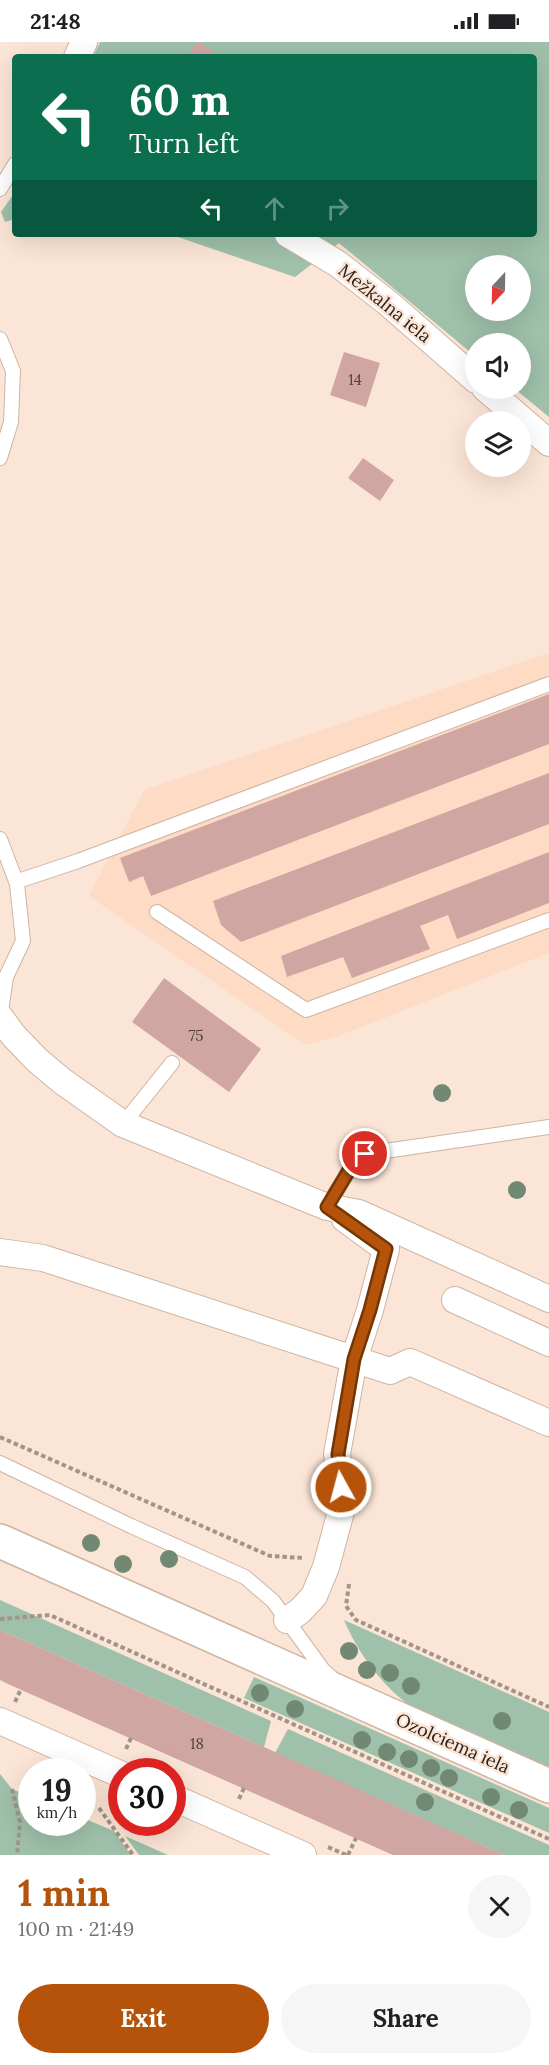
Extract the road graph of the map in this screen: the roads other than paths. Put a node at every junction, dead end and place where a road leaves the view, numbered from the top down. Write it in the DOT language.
graph roads {
  1 [pos="12,169"];
  2 [pos="0,189"];
  3 [pos="293,237"];
  4 [pos="0,339"];
  5 [pos="465,370"];
  6 [pos="499,399"];
  7 [pos="549,443"];
  8 [pos="0,458"];
  9 [pos="549,684"];
  10 [pos="0,839"];
  11 [pos="17,884"];
  12 [pos="157,912"];
  13 [pos="549,920"];
  14 [pos="0,1018"];
  15 [pos="172,1063"];
  16 [pos="123,1124"];
  17 [pos="549,1127"];
  18 [pos="327,1207"];
  19 [pos="0,1252"];
  20 [pos="549,1299"];
  21 [pos="455,1300"];
  22 [pos="549,1342"];
  23 [pos="354,1359"];
  24 [pos="549,1423"];
  25 [pos="0,1463"];
  26 [pos="0,1541"];
  27 [pos="287,1620"];
  28 [pos="357,1700"];
  29 [pos="0,1721"];
  30 [pos="108,1769"];
  31 [pos="549,1786"];
  32 [pos="186,1803"];
  33 [pos="303,1855"];
  1 -- 2 [label="lane"];
  3 -- 5 [label="street, Mežkalna iela"];
  4 -- 8 [label="lane"];
  6 -- 7 [label="street"];
  9 -- 11 [label="lane"];
  10 -- 11 [label="lane"];
  11 -- 14 [label="lane"];
  12 -- 13 [label="lane"];
  14 -- 16 [label="street"];
  15 -- 16 [label="lane"];
  16 -- 18 [label="street"];
  17 -- 18 [label="lane"];
  18 -- 20 [label="street"];
  18 -- 23 [label="street"];
  19 -- 23 [label="street"];
  21 -- 22 [label="street"];
  23 -- 24 [label="street"];
  23 -- 27 [label="street"];
  25 -- 27 [label="lane"];
  26 -- 28 [label="street, Ozolciema iela"];
  27 -- 28 [label="lane"];
  28 -- 31 [label="street, Ozolciema iela"];
  29 -- 30 [label="street"];
  32 -- 33 [label="street"];
}
